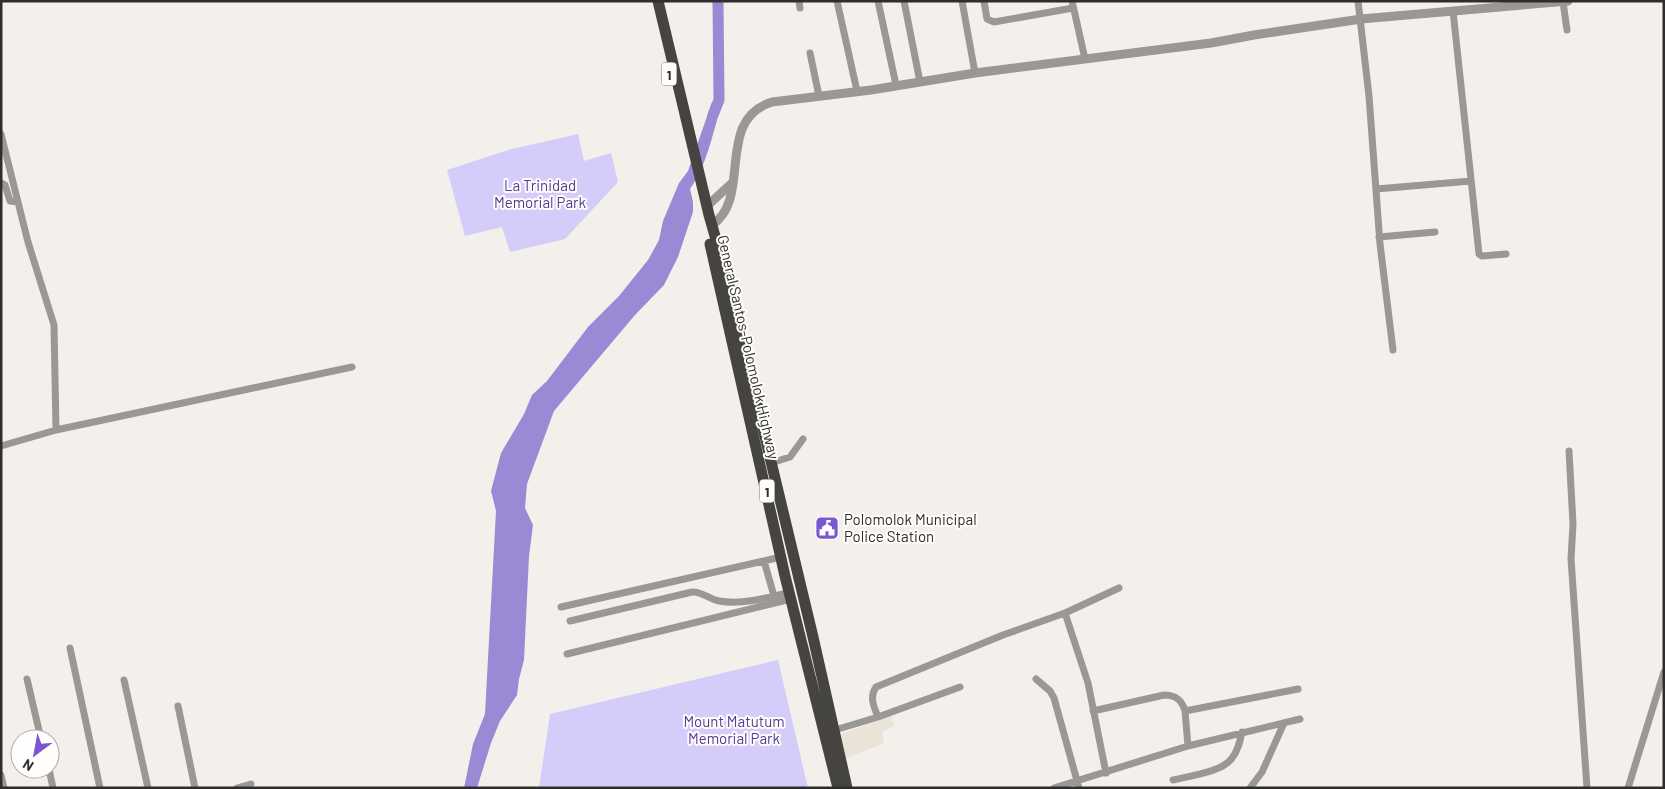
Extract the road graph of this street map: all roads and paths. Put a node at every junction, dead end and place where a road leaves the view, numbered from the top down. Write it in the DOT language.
graph roads {
  1 [pos="652,1"];
  2 [pos="658,1"];
  3 [pos="837,1"];
  4 [pos="878,1"];
  5 [pos="904,1"];
  6 [pos="962,1"];
  7 [pos="984,1"];
  8 [pos="1358,1"];
  9 [pos="1568,1"];
  10 [pos="1563,2"];
  11 [pos="1073,5"];
  12 [pos="1452,11"];
  13 [pos="1361,19"];
  14 [pos="1567,30"];
  15 [pos="810,52"];
  16 [pos="1085,59"];
  17 [pos="974,73"];
  18 [pos="920,82"];
  19 [pos="896,85"];
  20 [pos="857,91"];
  21 [pos="819,96"];
  22 [pos="1,134"];
  23 [pos="688,142"];
  24 [pos="1471,181"];
  25 [pos="732,182"];
  26 [pos="1,183"];
  27 [pos="1376,188"];
  28 [pos="700,189"];
  29 [pos="18,202"];
  30 [pos="707,206"];
  31 [pos="712,225"];
  32 [pos="1435,232"];
  33 [pos="1379,237"];
  34 [pos="1506,254"];
  35 [pos="1392,350"];
  36 [pos="352,367"];
  37 [pos="56,430"];
  38 [pos="803,439"];
  39 [pos="1,446"];
  40 [pos="1569,451"];
  41 [pos="770,463"];
  42 [pos="781,557"];
  43 [pos="764,561"];
  44 [pos="1119,588"];
  45 [pos="791,595"];
  46 [pos="774,596"];
  47 [pos="561,607"];
  48 [pos="1065,614"];
  49 [pos="570,621"];
  50 [pos="70,648"];
  51 [pos="567,654"];
  52 [pos="1664,672"];
  53 [pos="27,679"];
  54 [pos="1036,679"];
  55 [pos="124,680"];
  56 [pos="960,687"];
  57 [pos="1298,689"];
  58 [pos="178,706"];
  59 [pos="1093,710"];
  60 [pos="1186,711"];
  61 [pos="878,717"];
  62 [pos="1300,719"];
  63 [pos="1284,723"];
  64 [pos="40,729"];
  65 [pos="835,730"];
  66 [pos="1242,732"];
  67 [pos="1188,746"];
  68 [pos="1106,772"];
  69 [pos="1,775"];
  70 [pos="1173,780"];
  71 [pos="251,784"];
  72 [pos="1078,785"];
  73 [pos="4,788"];
  74 [pos="100,788"];
  75 [pos="148,788"];
  76 [pos="195,788"];
  77 [pos="237,788"];
  78 [pos="838,788"];
  79 [pos="847,788"];
  80 [pos="1054,788"];
  81 [pos="1250,788"];
  82 [pos="1587,788"];
  83 [pos="1628,788"];
  1 -- 23 [label="highway, 1"];
  2 -- 23 [label="highway, 1"];
  3 -- 20 [label="street"];
  4 -- 19 [label="street"];
  5 -- 18 [label="street"];
  6 -- 17 [label="street"];
  7 -- 11 [label="street"];
  8 -- 13 [label="street"];
  9 -- 10 [label="street"];
  10 -- 12 [label="street"];
  10 -- 14 [label="street"];
  11 -- 16 [label="street"];
  12 -- 13 [label="street"];
  12 -- 24 [label="street"];
  13 -- 16 [label="street"];
  13 -- 27 [label="street"];
  15 -- 21 [label="street"];
  16 -- 17 [label="street"];
  17 -- 18 [label="street"];
  18 -- 19 [label="street"];
  19 -- 20 [label="street"];
  20 -- 21 [label="street"];
  21 -- 25 [label="street"];
  22 -- 29 [label="street"];
  23 -- 28 [label="highway, 1"];
  24 -- 27 [label="street"];
  24 -- 34 [label="street"];
  25 -- 30 [label="street"];
  25 -- 31 [label="street"];
  26 -- 29 [label="street"];
  27 -- 33 [label="street"];
  28 -- 30 [label="highway, 1"];
  28 -- 42 [label="highway, General Santos-Polomolok Highway / 1"];
  29 -- 37 [label="street"];
  30 -- 31 [label="highway, 1"];
  31 -- 41 [label="highway, 1"];
  32 -- 33 [label="street"];
  33 -- 35 [label="street"];
  36 -- 37 [label="street"];
  37 -- 39 [label="street"];
  38 -- 41 [label="street"];
  40 -- 82 [label="street"];
  41 -- 65 [label="highway, 1"];
  42 -- 43 [label="street"];
  42 -- 45 [label="highway, General Santos-Polomolok Highway / 1"];
  43 -- 46 [label="street"];
  43 -- 47 [label="street"];
  44 -- 48 [label="street"];
  45 -- 46 [label="street"];
  45 -- 51 [label="street"];
  45 -- 78 [label="highway, General Santos-Polomolok Highway / 1"];
  46 -- 49 [label="street"];
  48 -- 59 [label="street"];
  48 -- 61 [label="street"];
  50 -- 74 [label="street"];
  52 -- 83 [label="street"];
  53 -- 64 [label="street"];
  54 -- 72 [label="street"];
  55 -- 75 [label="street"];
  56 -- 61 [label="street"];
  57 -- 60 [label="street"];
  58 -- 76 [label="street"];
  59 -- 60 [label="street"];
  59 -- 68 [label="street"];
  60 -- 67 [label="street"];
  61 -- 65 [label="street"];
  62 -- 63 [label="street"];
  63 -- 66 [label="street"];
  63 -- 81 [label="street"];
  65 -- 79 [label="highway, 1"];
  66 -- 67 [label="street"];
  66 -- 70 [label="street"];
  67 -- 68 [label="street"];
  68 -- 72 [label="street"];
  69 -- 73 [label="street"];
  71 -- 77 [label="street"];
  72 -- 80 [label="street"];
}
